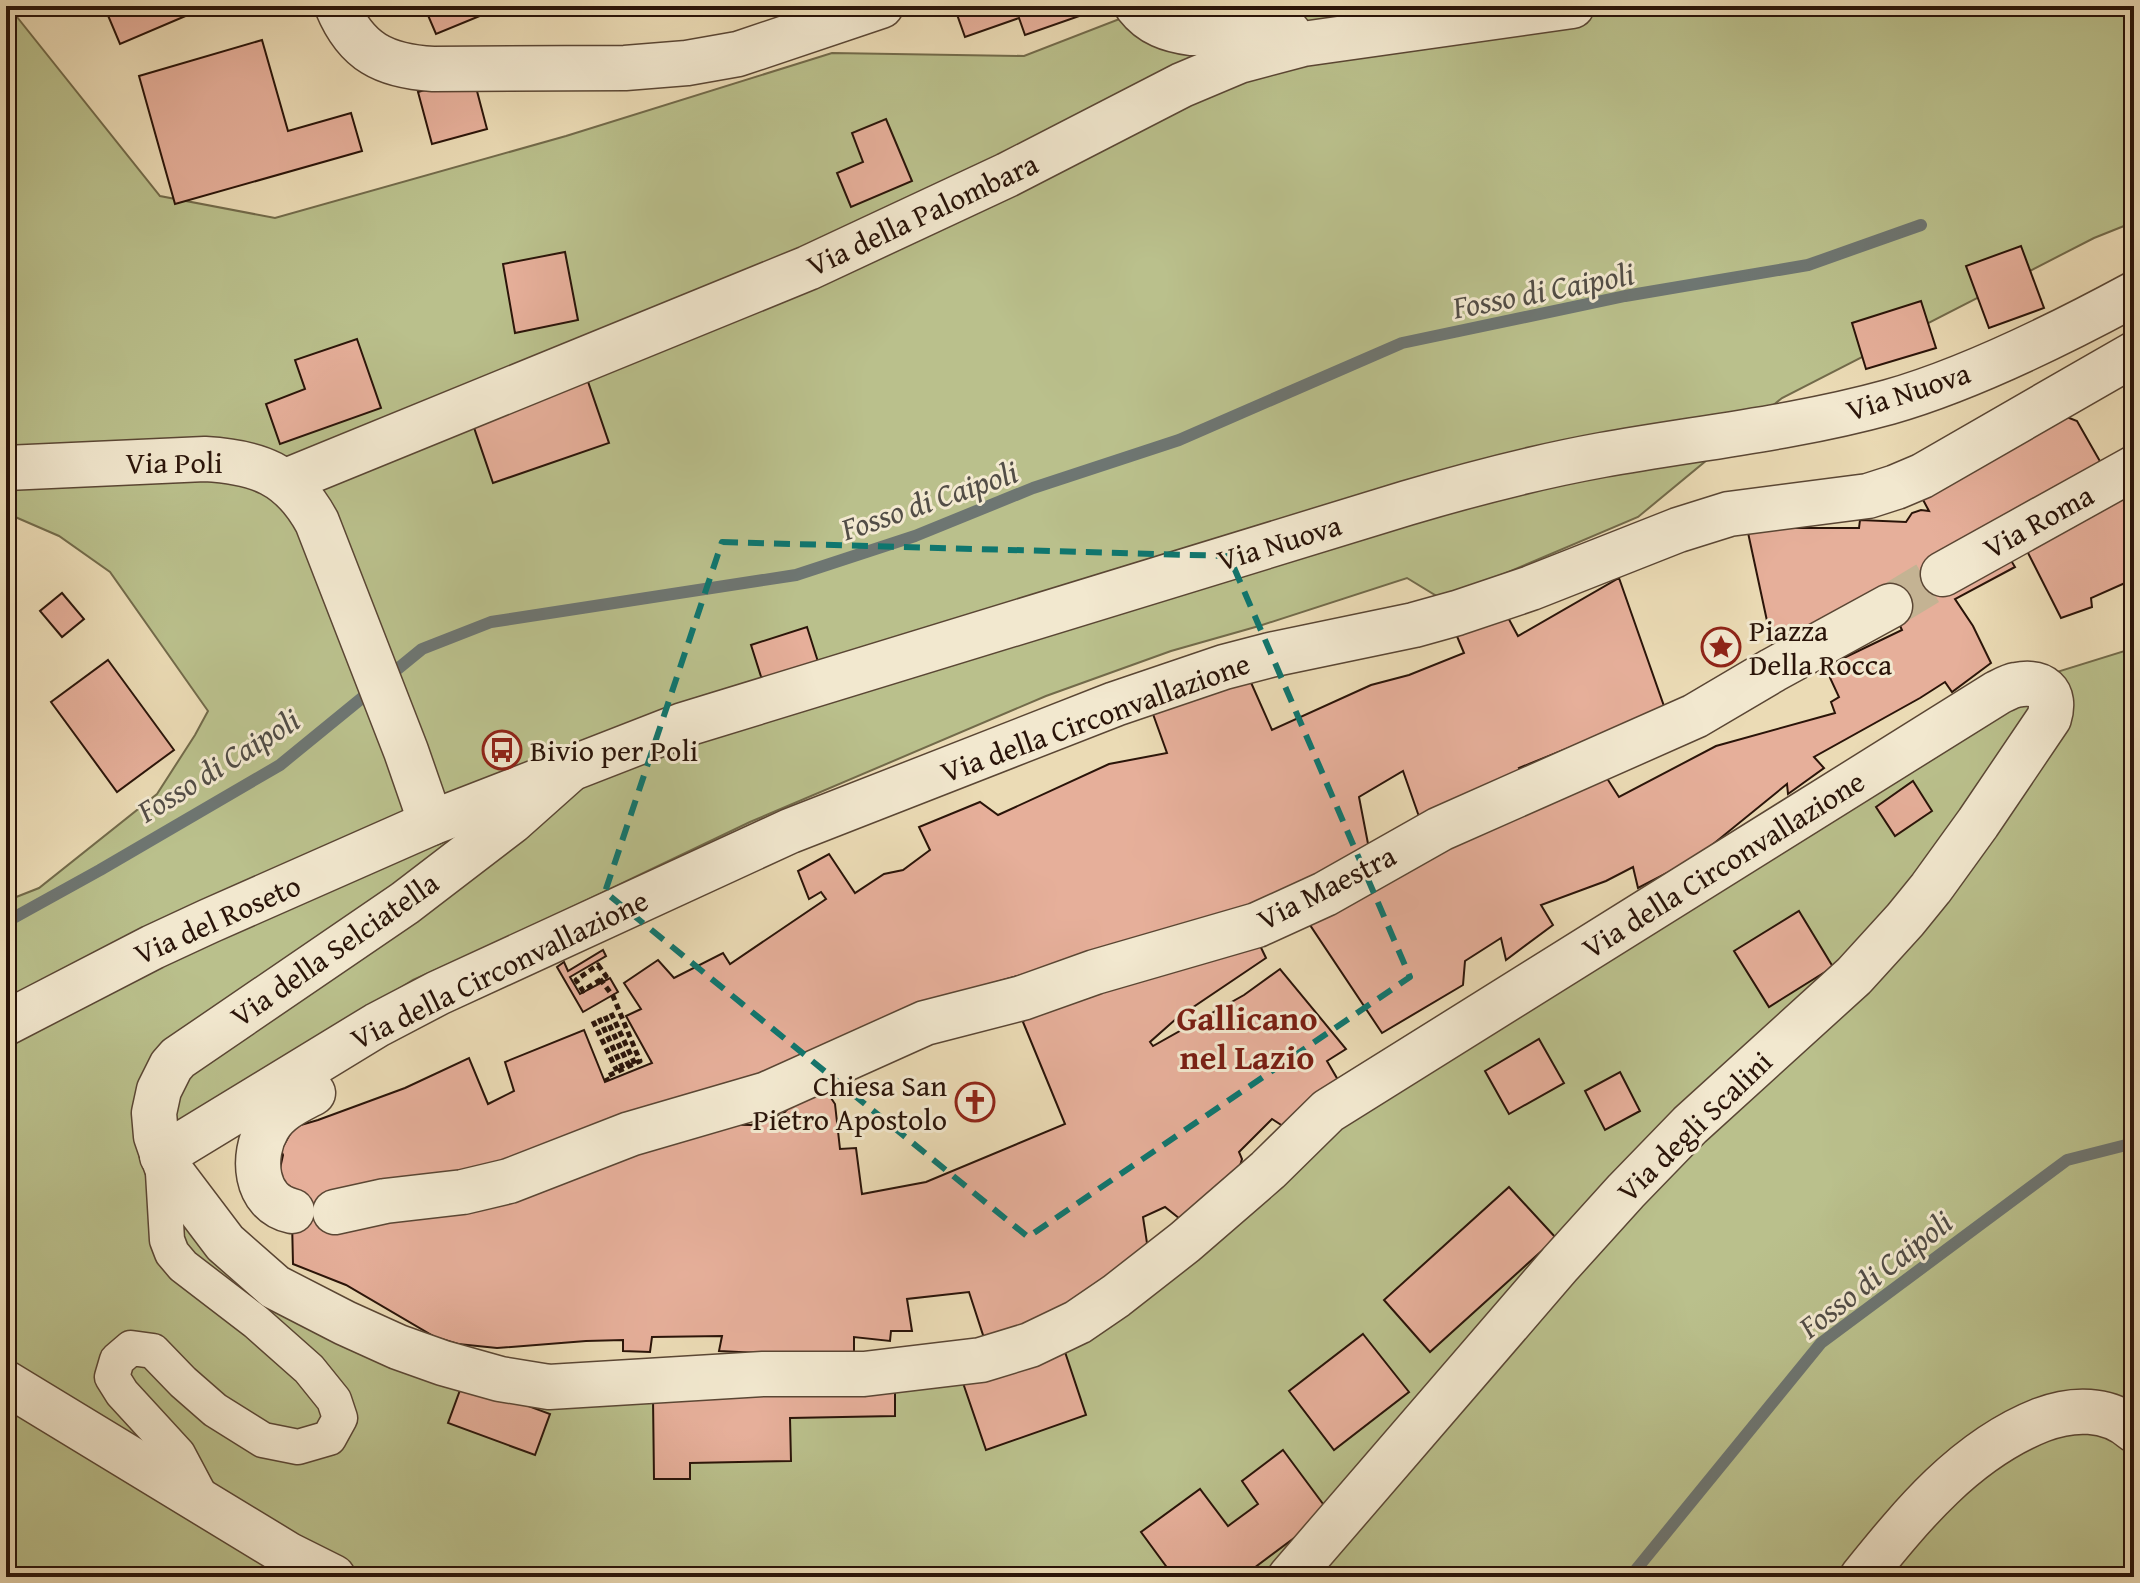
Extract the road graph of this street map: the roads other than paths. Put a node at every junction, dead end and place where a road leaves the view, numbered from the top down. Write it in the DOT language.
graph roads {
  1 [pos="337,6"];
  2 [pos="881,6"];
  3 [pos="1137,6"];
  4 [pos="1572,6"];
  5 [pos="1378,32"];
  6 [pos="2134,294"];
  7 [pos="2134,354"];
  8 [pos="6,468"];
  9 [pos="2134,468"];
  10 [pos="286,481"];
  11 [pos="1943,574"];
  12 [pos="1890,606"];
  13 [pos="2015,685"];
  14 [pos="569,770"];
  15 [pos="431,823"];
  16 [pos="397,1014"];
  17 [pos="6,1023"];
  18 [pos="162,1156"];
  19 [pos="292,1211"];
  20 [pos="335,1212"];
  21 [pos="6,1383"];
  22 [pos="2134,1430"];
  23 [pos="204,1503"];
  24 [pos="333,1577"];
  25 [pos="1290,1577"];
  26 [pos="1862,1577"];
  1 -- 2 [label="street"];
  3 -- 5 [label="street"];
  4 -- 5 [label="street, Via della Palombara"];
  5 -- 10 [label="street, Via della Palombara"];
  6 -- 14 [label="street, Via Nuova"];
  7 -- 16 [label="street, Via della Circonvallazione"];
  8 -- 10 [label="street, Via Poli"];
  9 -- 11 [label="street, Via Roma"];
  10 -- 15 [label="street, Via Poli"];
  12 -- 20 [label="street, Via Maestra"];
  13 -- 18 [label="street, Via della Circonvallazione"];
  13 -- 25 [label="street, Via degli Scalini"];
  14 -- 15 [label="street, Via Nuova"];
  14 -- 18 [label="street, Via della Selciatella"];
  15 -- 17 [label="street, Via del Roseto"];
  16 -- 18 [label="street, Via della Circonvallazione"];
  16 -- 19 [label="street"];
  18 -- 23 [label="street"];
  21 -- 23 [label="street"];
  22 -- 26 [label="street"];
  23 -- 24 [label="street"];
}
